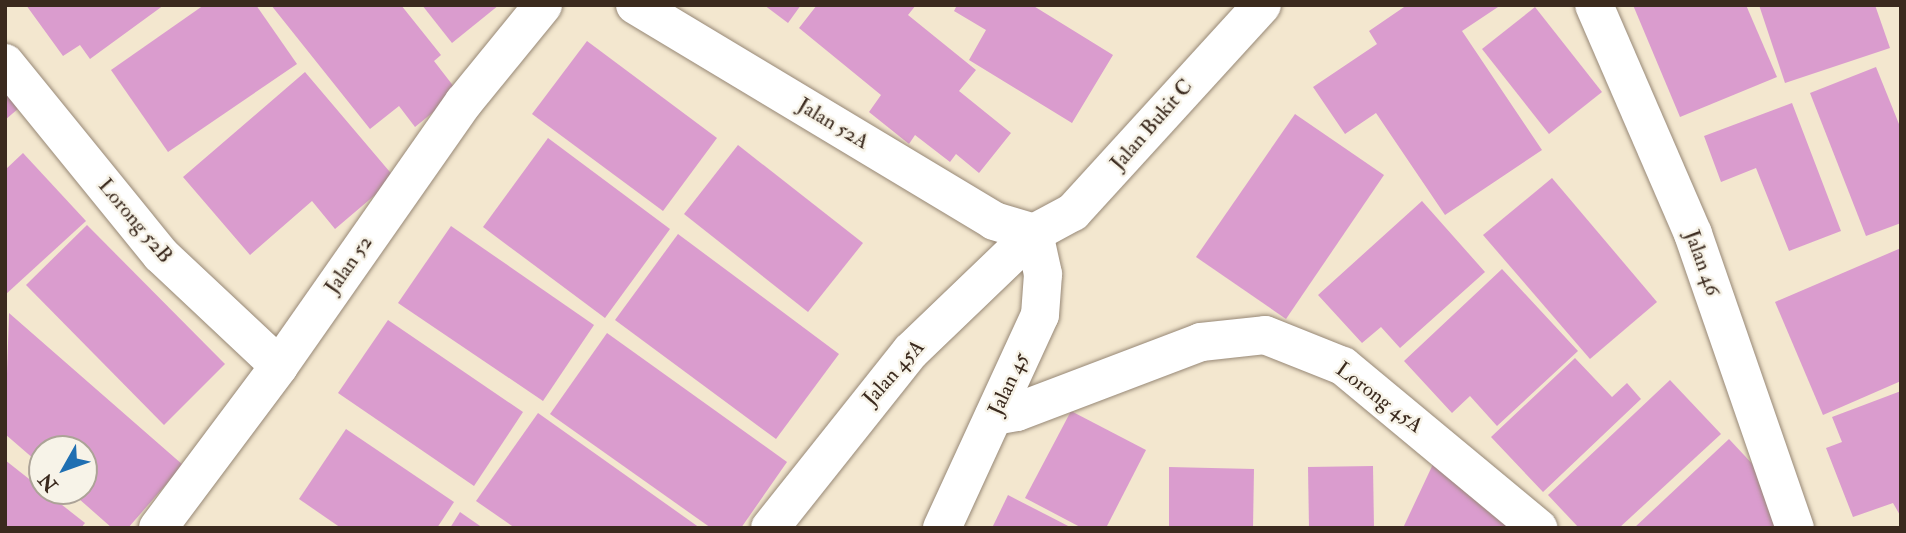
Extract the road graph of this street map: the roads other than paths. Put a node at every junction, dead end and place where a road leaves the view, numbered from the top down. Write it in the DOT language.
graph roads {
  1 [pos="543,5"];
  2 [pos="635,5"];
  3 [pos="1262,5"];
  4 [pos="1594,5"];
  5 [pos="5,63"];
  6 [pos="1034,233"];
  7 [pos="279,366"];
  8 [pos="994,416"];
  9 [pos="158,528"];
  10 [pos="770,528"];
  11 [pos="942,528"];
  12 [pos="1538,528"];
  13 [pos="1795,528"];
  1 -- 7 [label="street, Jalan 52"];
  2 -- 6 [label="street, Jalan 52A"];
  3 -- 6 [label="street, Jalan Bukit C"];
  4 -- 13 [label="street, Jalan 46"];
  5 -- 7 [label="street, Lorong 52B"];
  6 -- 8 [label="street, Jalan 45"];
  6 -- 10 [label="street, Jalan 45A"];
  7 -- 9 [label="street, Jalan 52"];
  8 -- 11 [label="street, Jalan 45"];
  8 -- 12 [label="street, Lorong 45A"];
}
